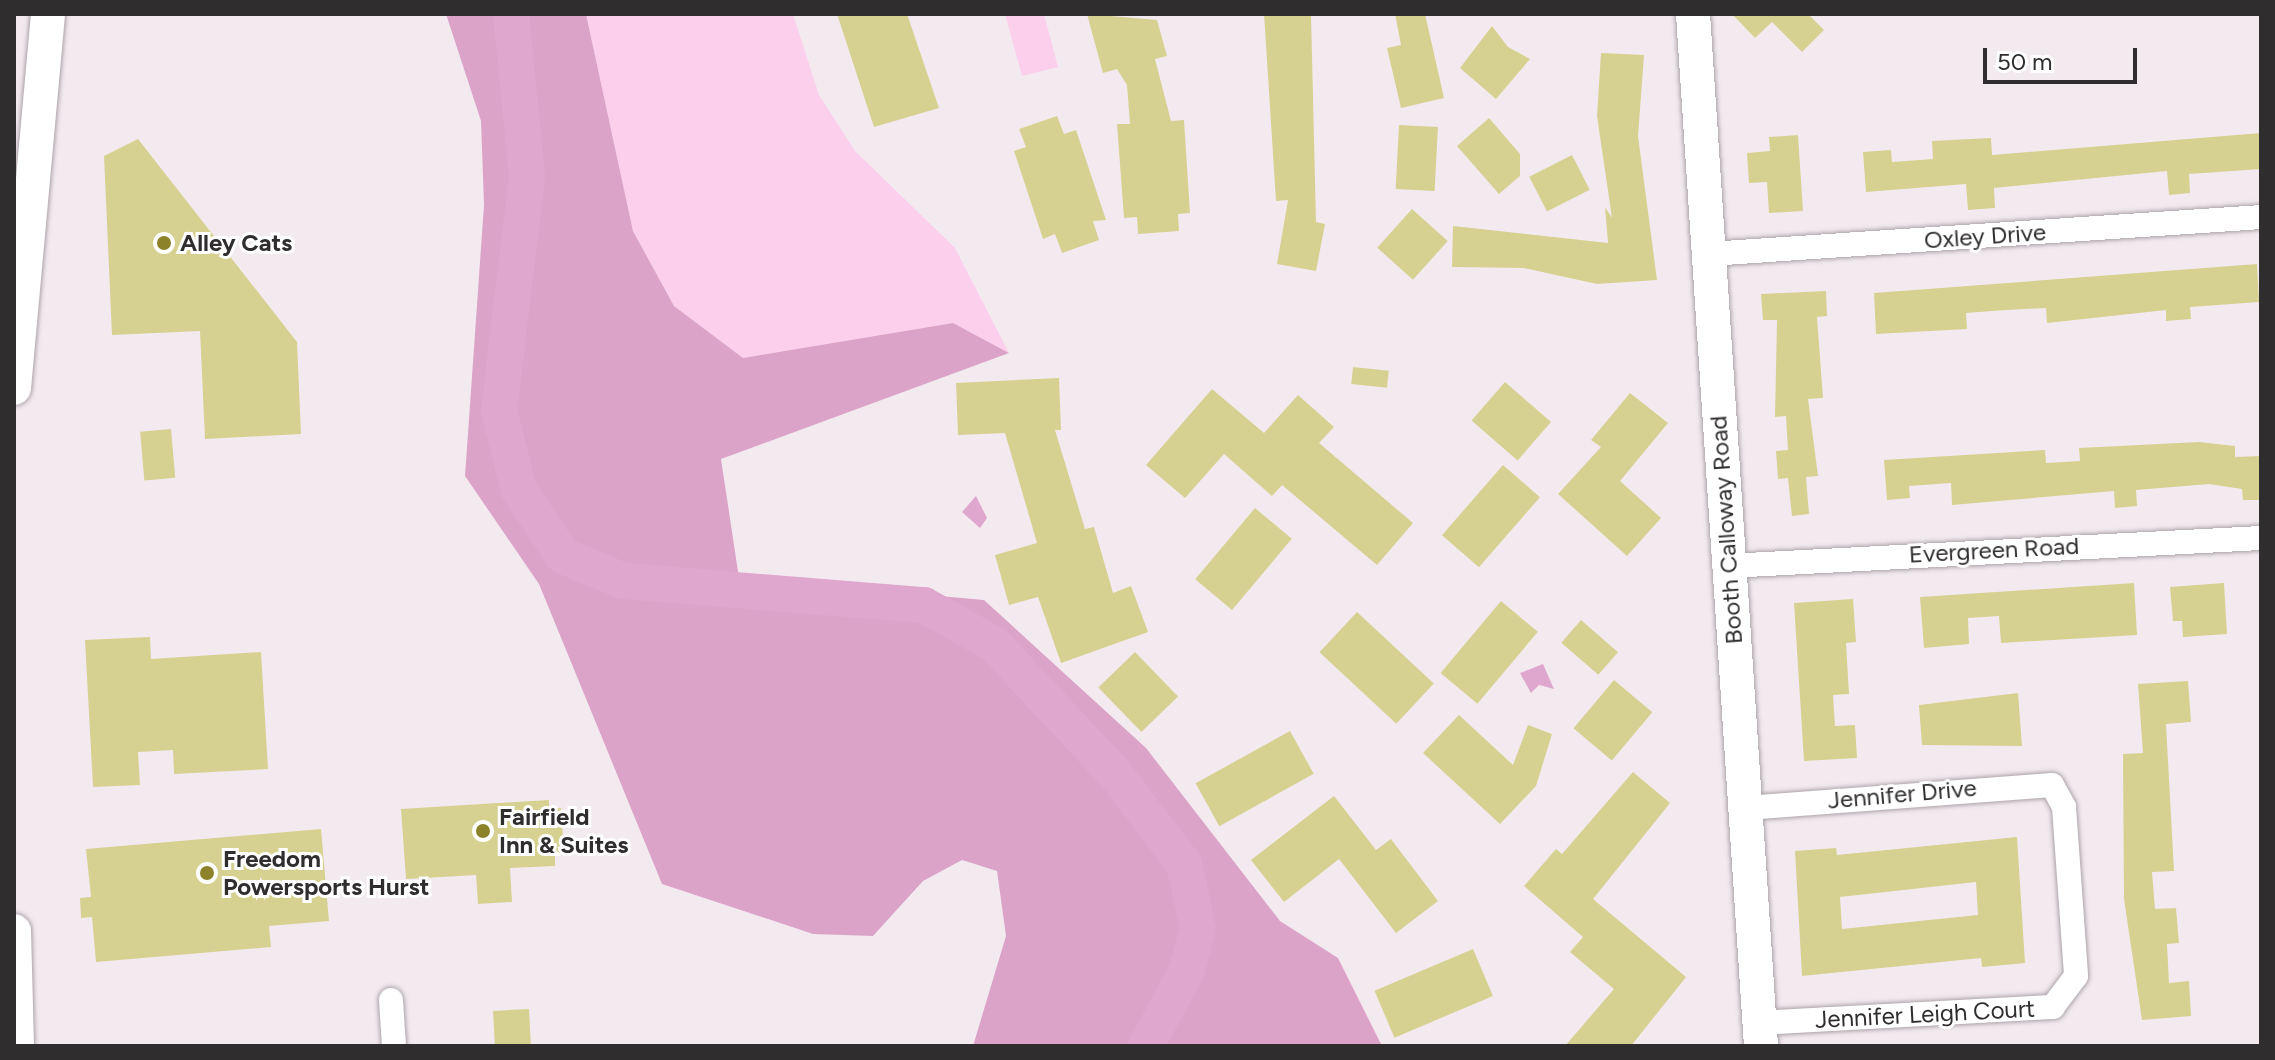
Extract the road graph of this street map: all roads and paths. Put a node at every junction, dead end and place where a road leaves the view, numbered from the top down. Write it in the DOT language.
graph roads {
  1 [pos="48,14"];
  2 [pos="1693,14"];
  3 [pos="2261,217"];
  4 [pos="1709,254"];
  5 [pos="14,388"];
  6 [pos="2261,538"];
  7 [pos="1728,566"];
  8 [pos="2057,789"];
  9 [pos="1746,808"];
  10 [pos="14,931"];
  11 [pos="391,1000"];
  12 [pos="1761,1035"];
  13 [pos="17,1046"];
  14 [pos="394,1046"];
  1 -- 5 [label="street"];
  2 -- 4 [label="street, Booth Calloway Road"];
  3 -- 4 [label="street, Oxley Drive"];
  4 -- 7 [label="street, Booth Calloway Road"];
  6 -- 7 [label="street, Evergreen Road"];
  7 -- 9 [label="street, Booth Calloway Road"];
  8 -- 9 [label="street, Jennifer Drive"];
  8 -- 12 [label="street, Jennifer Leigh Court"];
  9 -- 12 [label="street, Booth Calloway Road"];
  10 -- 13 [label="street"];
  11 -- 14 [label="street"];
}
